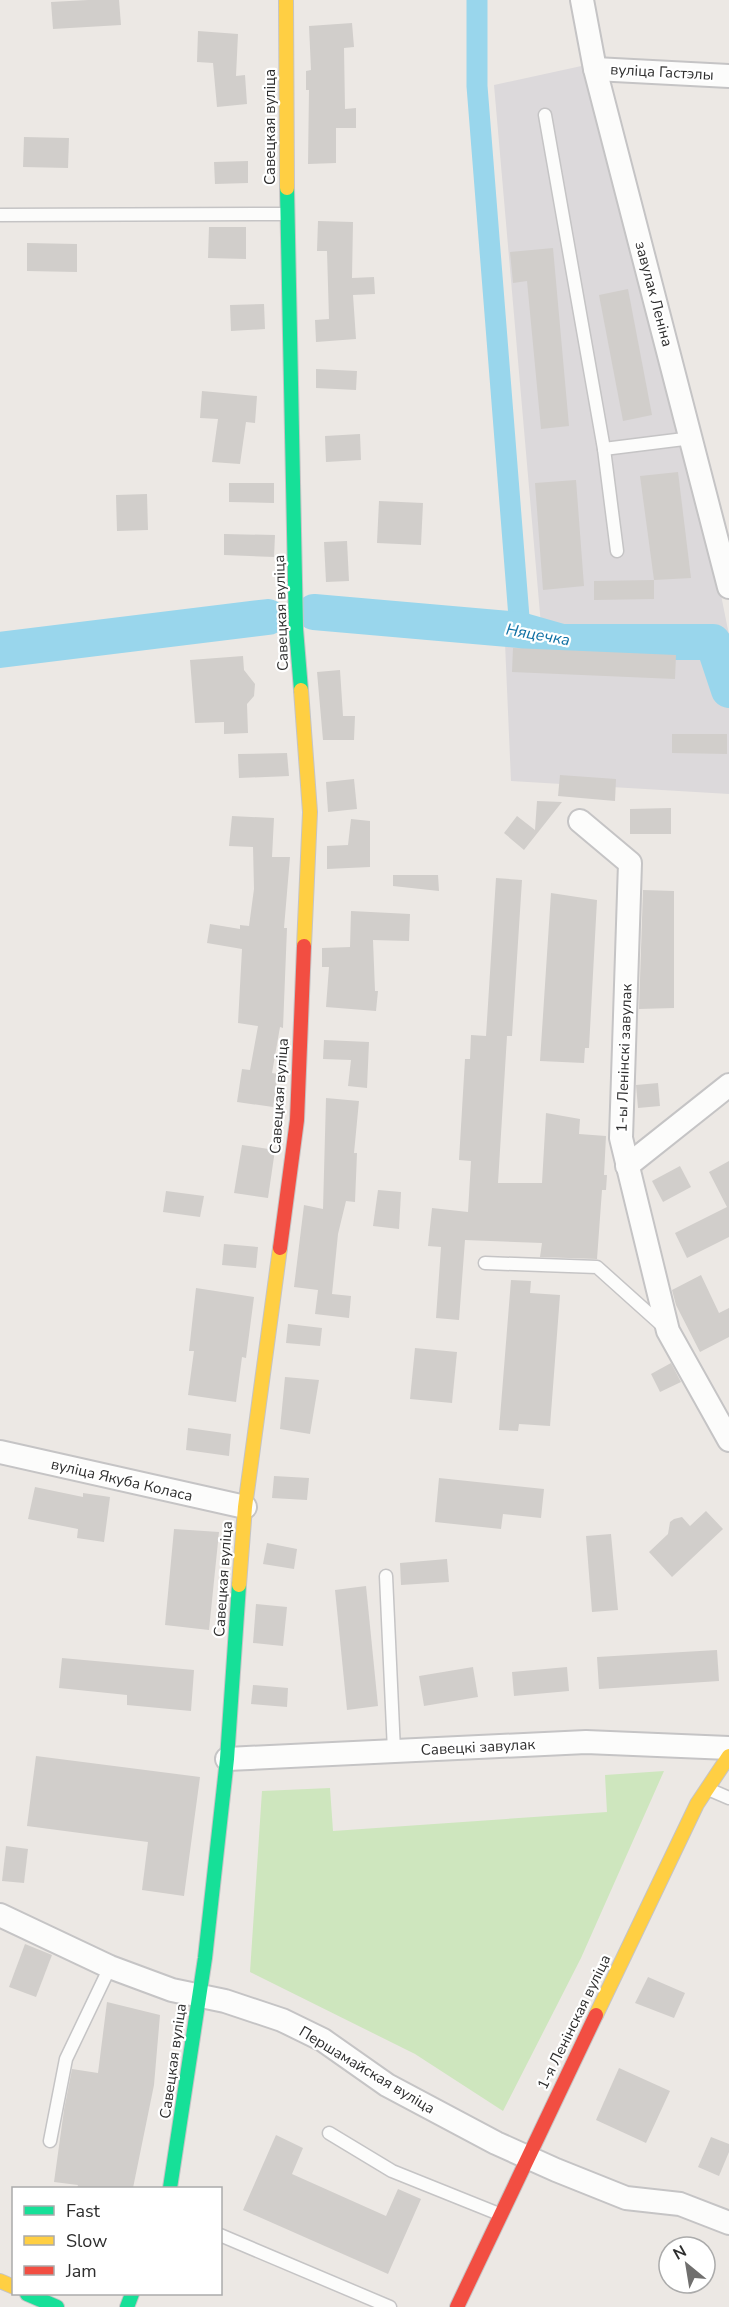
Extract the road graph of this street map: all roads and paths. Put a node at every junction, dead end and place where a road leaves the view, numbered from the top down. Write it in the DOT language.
graph roads {
  1 [pos="286,0"];
  2 [pos="582,0"];
  3 [pos="595,69"];
  4 [pos="726,74"];
  5 [pos="545,115"];
  6 [pos="287,214"];
  7 [pos="0,215"];
  8 [pos="692,438"];
  9 [pos="604,449"];
  10 [pos="617,551"];
  11 [pos="729,587"];
  12 [pos="580,821"];
  13 [pos="729,1084"];
  14 [pos="627,1166"];
  15 [pos="485,1263"];
  16 [pos="668,1331"];
  17 [pos="729,1440"];
  18 [pos="0,1452"];
  19 [pos="245,1507"];
  20 [pos="386,1576"];
  21 [pos="729,1748"];
  22 [pos="394,1751"];
  23 [pos="729,1756"];
  24 [pos="227,1759"];
  25 [pos="706,1788"];
  26 [pos="729,1798"];
  27 [pos="0,1915"];
  28 [pos="110,1967"];
  29 [pos="199,1994"];
  30 [pos="329,2133"];
  31 [pos="50,2140"];
  32 [pos="529,2158"];
  33 [pos="170,2187"];
  34 [pos="500,2214"];
  35 [pos="729,2223"];
  36 [pos="222,2236"];
  37 [pos="29,2295"];
  38 [pos="57,2307"];
  39 [pos="390,2307"];
  40 [pos="457,2307"];
  1 -- 6 [label="street, Савецкая вуліца"];
  2 -- 3 [label="street, завулак Леніна"];
  3 -- 4 [label="street, вуліца Гастэлы"];
  3 -- 8 [label="street, завулак Леніна"];
  5 -- 9 [label="lane"];
  6 -- 7 [label="lane"];
  6 -- 19 [label="street, Савецкая вуліца"];
  8 -- 9 [label="lane"];
  8 -- 11 [label="street, завулак Леніна"];
  9 -- 10 [label="lane"];
  12 -- 14 [label="street, 1-ы Ленінскі завулак"];
  13 -- 14 [label="street"];
  14 -- 16 [label="street, 1-ы Ленінскі завулак"];
  15 -- 16 [label="lane"];
  16 -- 17 [label="street, 1-ы Ленінскі завулак"];
  18 -- 19 [label="street, вуліца Якуба Коласа"];
  19 -- 24 [label="street, Савецкая вуліца"];
  20 -- 22 [label="lane"];
  21 -- 22 [label="street, Савецкі завулак"];
  22 -- 24 [label="street, Савецкі завулак"];
  23 -- 25 [label="street, 1-я Ленінская вуліца"];
  24 -- 29 [label="street, Савецкая вуліца"];
  25 -- 26 [label="lane"];
  25 -- 32 [label="street, 1-я Ленінская вуліца"];
  27 -- 28 [label="street, Першамайская вуліца"];
  28 -- 29 [label="street, Першамайская вуліца"];
  28 -- 31 [label="lane"];
  29 -- 32 [label="street, Першамайская вуліца"];
  29 -- 33 [label="street, Савецкая вуліца"];
  30 -- 34 [label="lane"];
  32 -- 34 [label="street, 1-я Ленінская вуліца"];
  32 -- 35 [label="street, Першамайская вуліца"];
  34 -- 40 [label="street, 1-я Ленінская вуліца"];
  36 -- 39 [label="lane"];
  37 -- 38 [label="street"];
}
